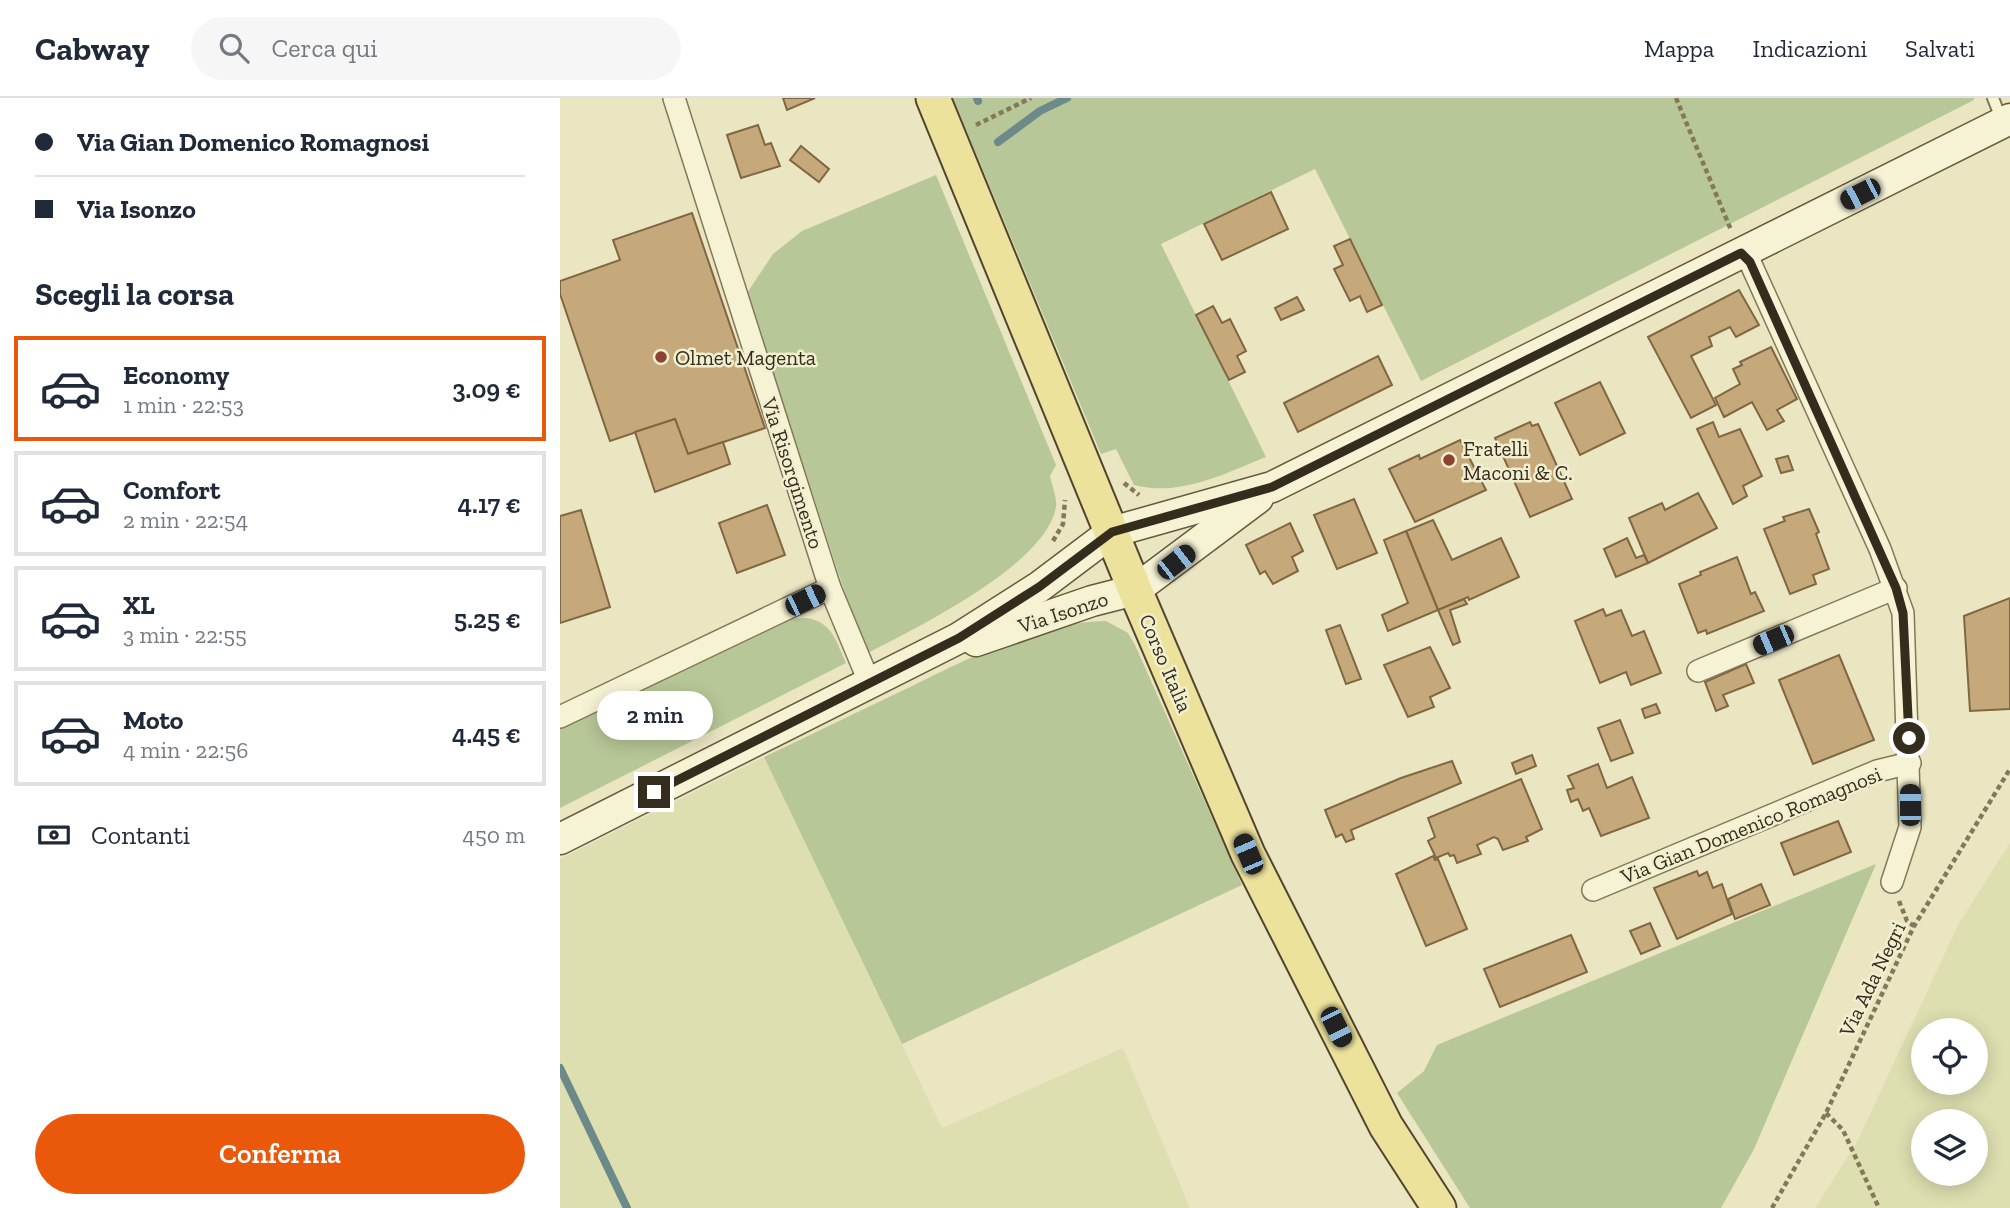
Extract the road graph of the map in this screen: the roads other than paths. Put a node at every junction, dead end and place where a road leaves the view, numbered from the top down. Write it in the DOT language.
graph roads {
  1 [pos="674,98"];
  2 [pos="2002,113"];
  3 [pos="940,122"];
  4 [pos="1739,254"];
  5 [pos="1272,487"];
  6 [pos="1112,532"];
  7 [pos="830,588"];
  8 [pos="1896,588"];
  9 [pos="1135,590"];
  10 [pos="912,663"];
  11 [pos="1699,671"];
  12 [pos="870,684"];
  13 [pos="560,717"];
  14 [pos="1910,763"];
  15 [pos="560,839"];
  16 [pos="1892,883"];
  17 [pos="1593,890"];
  18 [pos="1440,1208"];
  1 -- 7 [label="street, Via Risorgimento"];
  2 -- 4 [label="street"];
  3 -- 6 [label="main road, Corso Italia"];
  4 -- 5 [label="street"];
  4 -- 8 [label="street, Via Gian Domenico Romagnosi"];
  5 -- 6 [label="street"];
  5 -- 9 [label="street"];
  6 -- 9 [label="main road, Corso Italia"];
  6 -- 10 [label="street, Via Isonzo"];
  7 -- 12 [label="street, Via Risorgimento"];
  7 -- 13 [label="street"];
  8 -- 11 [label="street"];
  8 -- 14 [label="street, Via Gian Domenico Romagnosi"];
  9 -- 10 [label="street, Via Isonzo"];
  9 -- 18 [label="main road, Corso Italia"];
  10 -- 12 [label="street, Via Isonzo"];
  12 -- 15 [label="street, Via Isonzo"];
  14 -- 16 [label="street, Via Gian Domenico Romagnosi"];
  14 -- 17 [label="street, Via Gian Domenico Romagnosi"];
}
